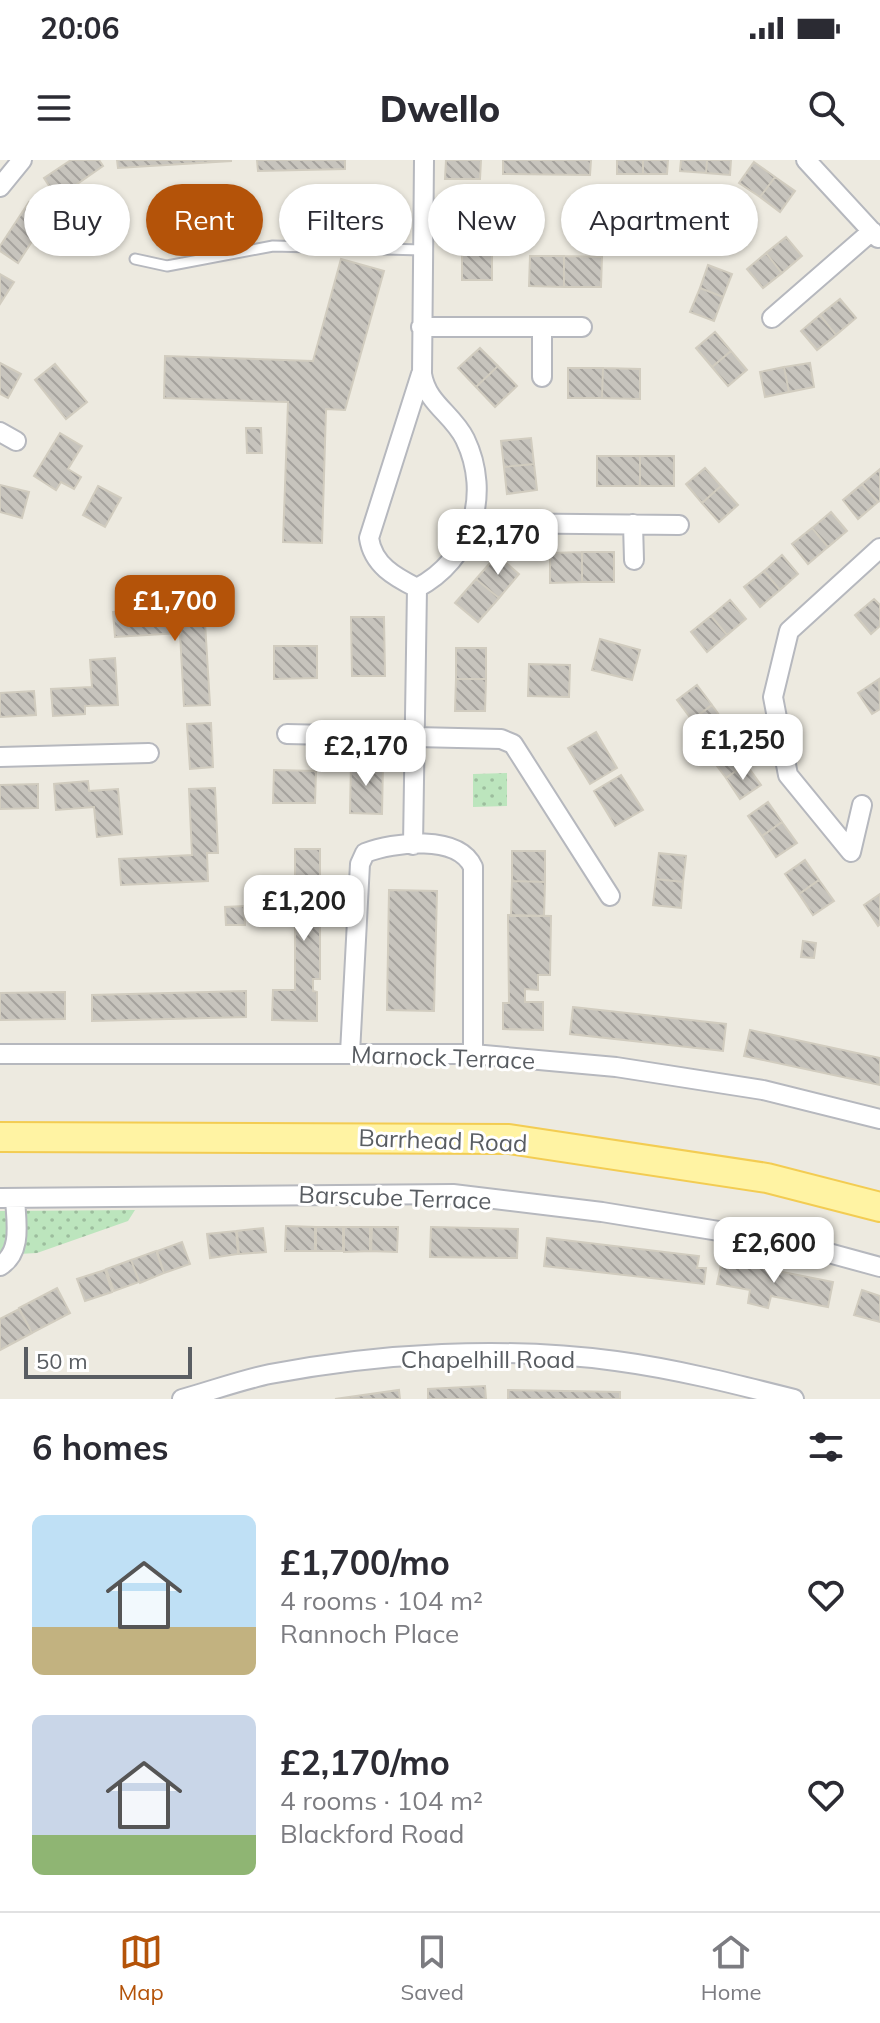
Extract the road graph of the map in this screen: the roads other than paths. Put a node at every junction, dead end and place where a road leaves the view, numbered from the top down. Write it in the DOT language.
graph roads {
  1 [pos="22,160"];
  2 [pos="424,160"];
  3 [pos="806,160"];
  4 [pos="0,187"];
  5 [pos="876,236"];
  6 [pos="422,250"];
  7 [pos="135,259"];
  8 [pos="772,318"];
  9 [pos="421,327"];
  10 [pos="542,327"];
  11 [pos="582,327"];
  12 [pos="422,374"];
  13 [pos="542,377"];
  14 [pos="473,523"];
  15 [pos="633,524"];
  16 [pos="679,525"];
  17 [pos="880,548"];
  18 [pos="634,560"];
  19 [pos="417,588"];
  20 [pos="287,734"];
  21 [pos="414,737"];
  22 [pos="149,753"];
  23 [pos="0,757"];
  24 [pos="862,805"];
  25 [pos="413,845"];
  26 [pos="610,896"];
  27 [pos="350,1053"];
  28 [pos="0,1054"];
  29 [pos="473,1054"];
  30 [pos="880,1119"];
  31 [pos="0,1137"];
  32 [pos="8,1198"];
  33 [pos="880,1207"];
  34 [pos="0,1266"];
  35 [pos="880,1267"];
  36 [pos="182,1399"];
  37 [pos="794,1399"];
  1 -- 4 [label="street"];
  2 -- 6 [label="street"];
  3 -- 5 [label="street"];
  5 -- 8 [label="street"];
  6 -- 7 [label="lane"];
  6 -- 9 [label="street"];
  9 -- 10 [label="street"];
  9 -- 12 [label="street"];
  10 -- 11 [label="street"];
  10 -- 13 [label="street"];
  12 -- 14 [label="street"];
  12 -- 19 [label="street"];
  14 -- 15 [label="street"];
  14 -- 19 [label="street"];
  15 -- 16 [label="street"];
  15 -- 18 [label="street"];
  17 -- 24 [label="street"];
  19 -- 21 [label="street"];
  20 -- 21 [label="street"];
  21 -- 25 [label="street"];
  21 -- 26 [label="street"];
  22 -- 23 [label="street"];
  25 -- 27 [label="street"];
  25 -- 29 [label="street"];
  27 -- 28 [label="street, Marnock Terrace"];
  27 -- 29 [label="street, Marnock Terrace"];
  29 -- 30 [label="street, Marnock Terrace"];
  31 -- 33 [label="main road, Barrhead Road"];
  32 -- 34 [label="street"];
  32 -- 35 [label="street, Barscube Terrace"];
  36 -- 37 [label="street, Chapelhill Road"];
}
